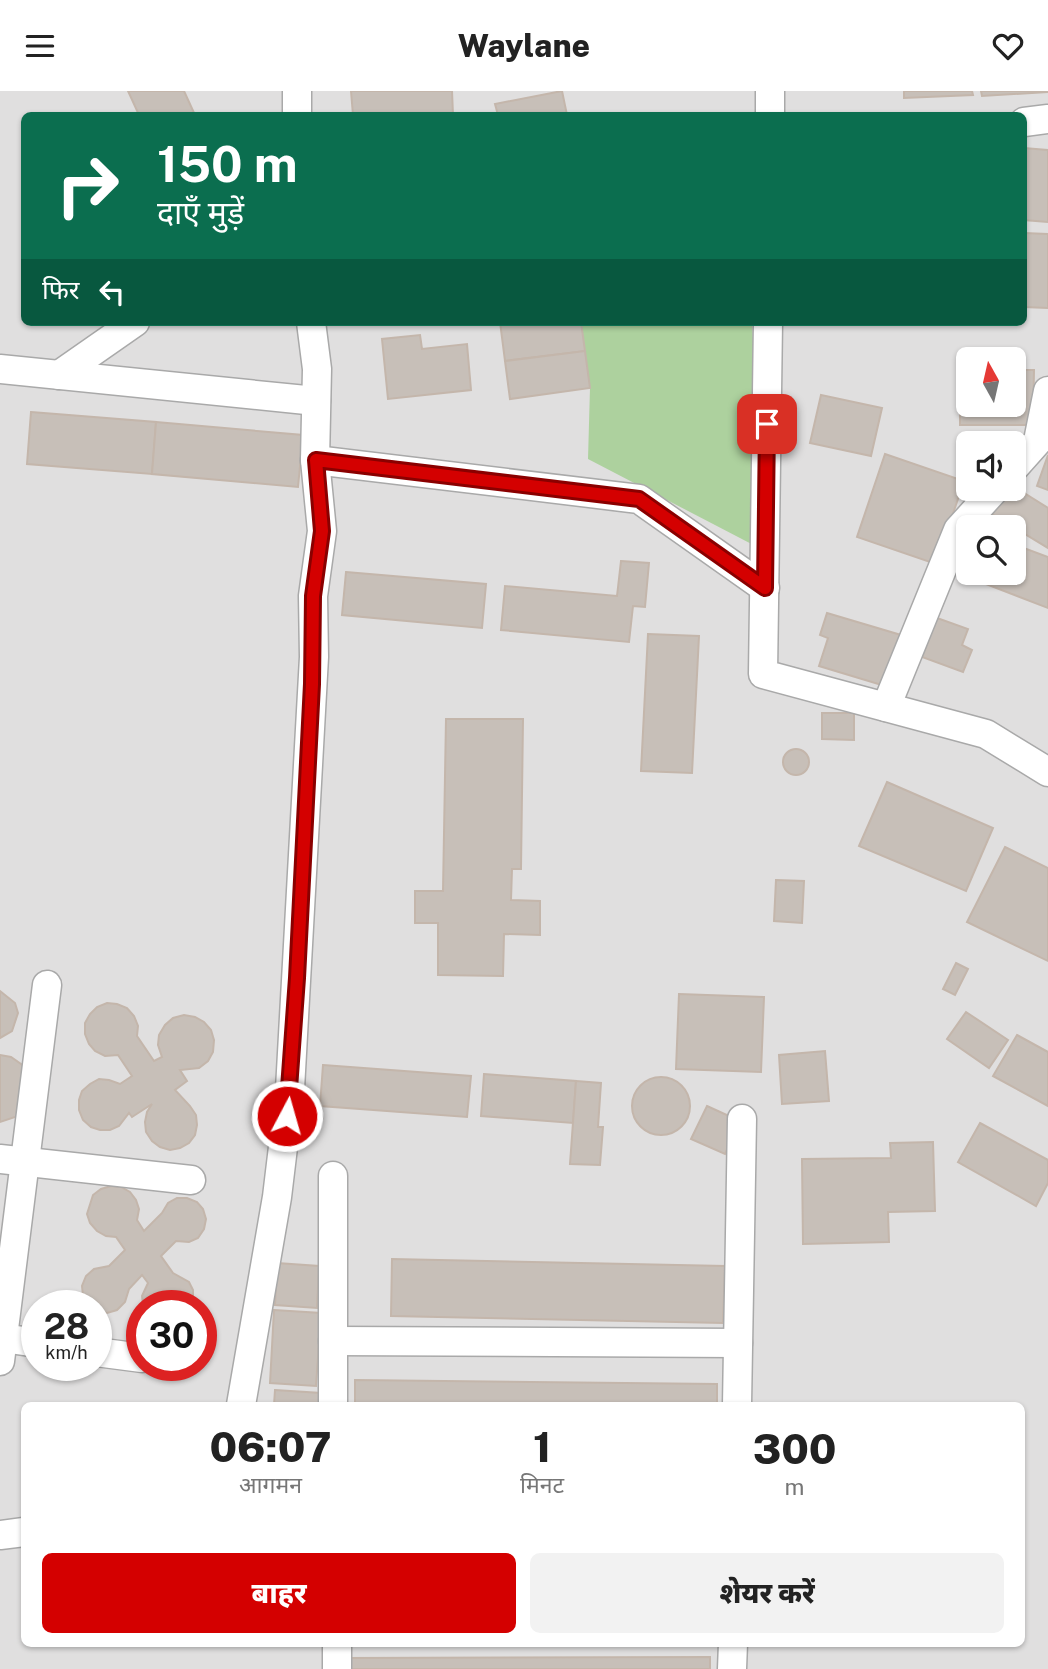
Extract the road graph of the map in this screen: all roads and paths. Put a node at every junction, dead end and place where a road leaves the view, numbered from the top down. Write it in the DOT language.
graph roads {
  1 [pos="297,91"];
  2 [pos="770,91"];
  3 [pos="297,112"];
  4 [pos="770,112"];
  5 [pos="1048,119"];
  6 [pos="1027,122"];
  7 [pos="129,326"];
  8 [pos="312,326"];
  9 [pos="768,326"];
  10 [pos="0,369"];
  11 [pos="60,375"];
  12 [pos="1048,391"];
  13 [pos="316,401"];
  14 [pos="1026,454"];
  15 [pos="316,460"];
  16 [pos="984,501"];
  17 [pos="765,588"];
  18 [pos="886,707"];
  19 [pos="1048,772"];
  20 [pos="47,985"];
  21 [pos="743,1119"];
  22 [pos="12,1161"];
  23 [pos="333,1176"];
  24 [pos="191,1180"];
  25 [pos="333,1341"];
  26 [pos="738,1343"];
  27 [pos="21,1346"];
  28 [pos="1,1350"];
  29 [pos="242,1402"];
  30 [pos="333,1402"];
  31 [pos="737,1402"];
  32 [pos="21,1532"];
  33 [pos="0,1535"];
  34 [pos="337,1647"];
  35 [pos="733,1647"];
  36 [pos="337,1669"];
  37 [pos="732,1669"];
  1 -- 3 [label="street"];
  2 -- 4 [label="street"];
  5 -- 6 [label="street"];
  7 -- 11 [label="street"];
  8 -- 13 [label="street"];
  9 -- 17 [label="street"];
  10 -- 11 [label="street"];
  11 -- 13 [label="street"];
  12 -- 14 [label="street"];
  13 -- 15 [label="street"];
  15 -- 17 [label="street"];
  15 -- 29 [label="street"];
  16 -- 18 [label="street"];
  17 -- 18 [label="street"];
  18 -- 19 [label="street"];
  20 -- 22 [label="street"];
  21 -- 26 [label="street"];
  22 -- 24 [label="street"];
  22 -- 28 [label="street"];
  23 -- 25 [label="street"];
  25 -- 26 [label="street"];
  25 -- 30 [label="street"];
  26 -- 31 [label="street"];
  27 -- 28 [label="street"];
  32 -- 33 [label="street"];
  34 -- 36 [label="street"];
  35 -- 37 [label="street"];
}
